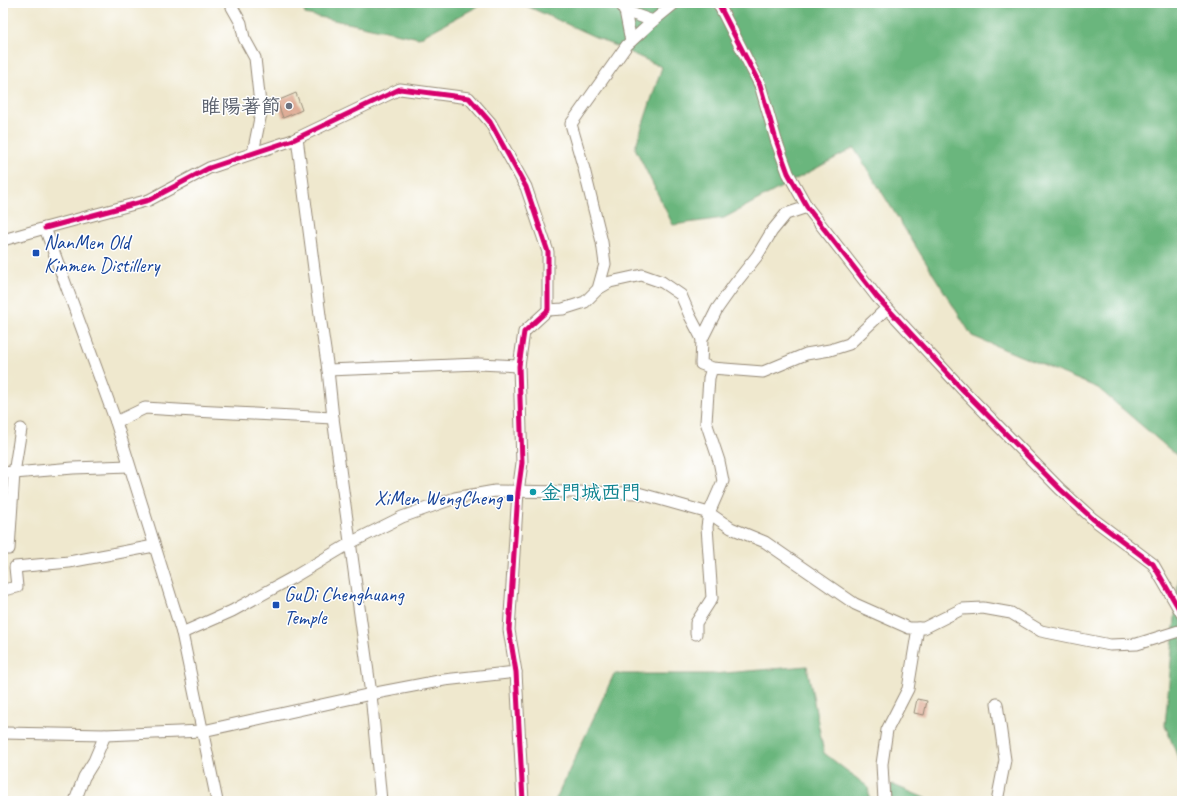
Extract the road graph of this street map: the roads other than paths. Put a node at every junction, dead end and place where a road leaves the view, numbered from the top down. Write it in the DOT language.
graph roads {
  1 [pos="231,3"];
  2 [pos="675,3"];
  3 [pos="718,3"];
  4 [pos="623,7"];
  5 [pos="652,21"];
  6 [pos="631,41"];
  7 [pos="297,138"];
  8 [pos="253,153"];
  9 [pos="807,207"];
  10 [pos="45,228"];
  11 [pos="3,240"];
  12 [pos="598,290"];
  13 [pos="887,308"];
  14 [pos="548,310"];
  15 [pos="702,339"];
  16 [pos="519,366"];
  17 [pos="712,368"];
  18 [pos="328,370"];
  19 [pos="333,418"];
  20 [pos="116,422"];
  21 [pos="21,429"];
  22 [pos="129,466"];
  23 [pos="9,473"];
  24 [pos="518,492"];
  25 [pos="709,513"];
  26 [pos="351,543"];
  27 [pos="154,546"];
  28 [pos="3,549"];
  29 [pos="3,590"];
  30 [pos="1182,614"];
  31 [pos="918,628"];
  32 [pos="1182,630"];
  33 [pos="182,634"];
  34 [pos="696,634"];
  35 [pos="516,672"];
  36 [pos="371,694"];
  37 [pos="997,704"];
  38 [pos="202,731"];
  39 [pos="3,733"];
  40 [pos="105,735"];
  41 [pos="75,801"];
  42 [pos="218,801"];
  43 [pos="381,801"];
  44 [pos="523,801"];
  45 [pos="884,801"];
  46 [pos="997,801"];
  1 -- 8 [label="street"];
  2 -- 5 [label="street"];
  3 -- 9 [label="street"];
  4 -- 5 [label="street"];
  4 -- 6 [label="street"];
  5 -- 6 [label="street"];
  6 -- 12 [label="street"];
  7 -- 8 [label="street"];
  7 -- 14 [label="street"];
  7 -- 18 [label="street"];
  8 -- 10 [label="street"];
  9 -- 13 [label="street"];
  9 -- 15 [label="street"];
  10 -- 11 [label="street"];
  10 -- 20 [label="street"];
  12 -- 14 [label="street"];
  12 -- 15 [label="street"];
  13 -- 17 [label="street"];
  13 -- 30 [label="street"];
  14 -- 16 [label="street"];
  15 -- 17 [label="street"];
  16 -- 18 [label="street"];
  16 -- 24 [label="street"];
  17 -- 25 [label="street"];
  18 -- 19 [label="street"];
  19 -- 20 [label="street"];
  19 -- 26 [label="street"];
  20 -- 22 [label="street"];
  21 -- 23 [label="street"];
  22 -- 23 [label="street"];
  22 -- 27 [label="street"];
  23 -- 28 [label="street"];
  24 -- 25 [label="street"];
  24 -- 26 [label="street"];
  24 -- 35 [label="street"];
  25 -- 31 [label="street"];
  25 -- 34 [label="street"];
  26 -- 33 [label="street"];
  26 -- 36 [label="street"];
  27 -- 29 [label="street"];
  27 -- 33 [label="street"];
  31 -- 32 [label="street"];
  31 -- 45 [label="street"];
  33 -- 38 [label="street"];
  35 -- 36 [label="street"];
  35 -- 44 [label="street"];
  36 -- 38 [label="street"];
  36 -- 43 [label="street"];
  37 -- 46 [label="street"];
  38 -- 40 [label="street"];
  38 -- 42 [label="street"];
  39 -- 40 [label="street"];
  40 -- 41 [label="street"];
}
